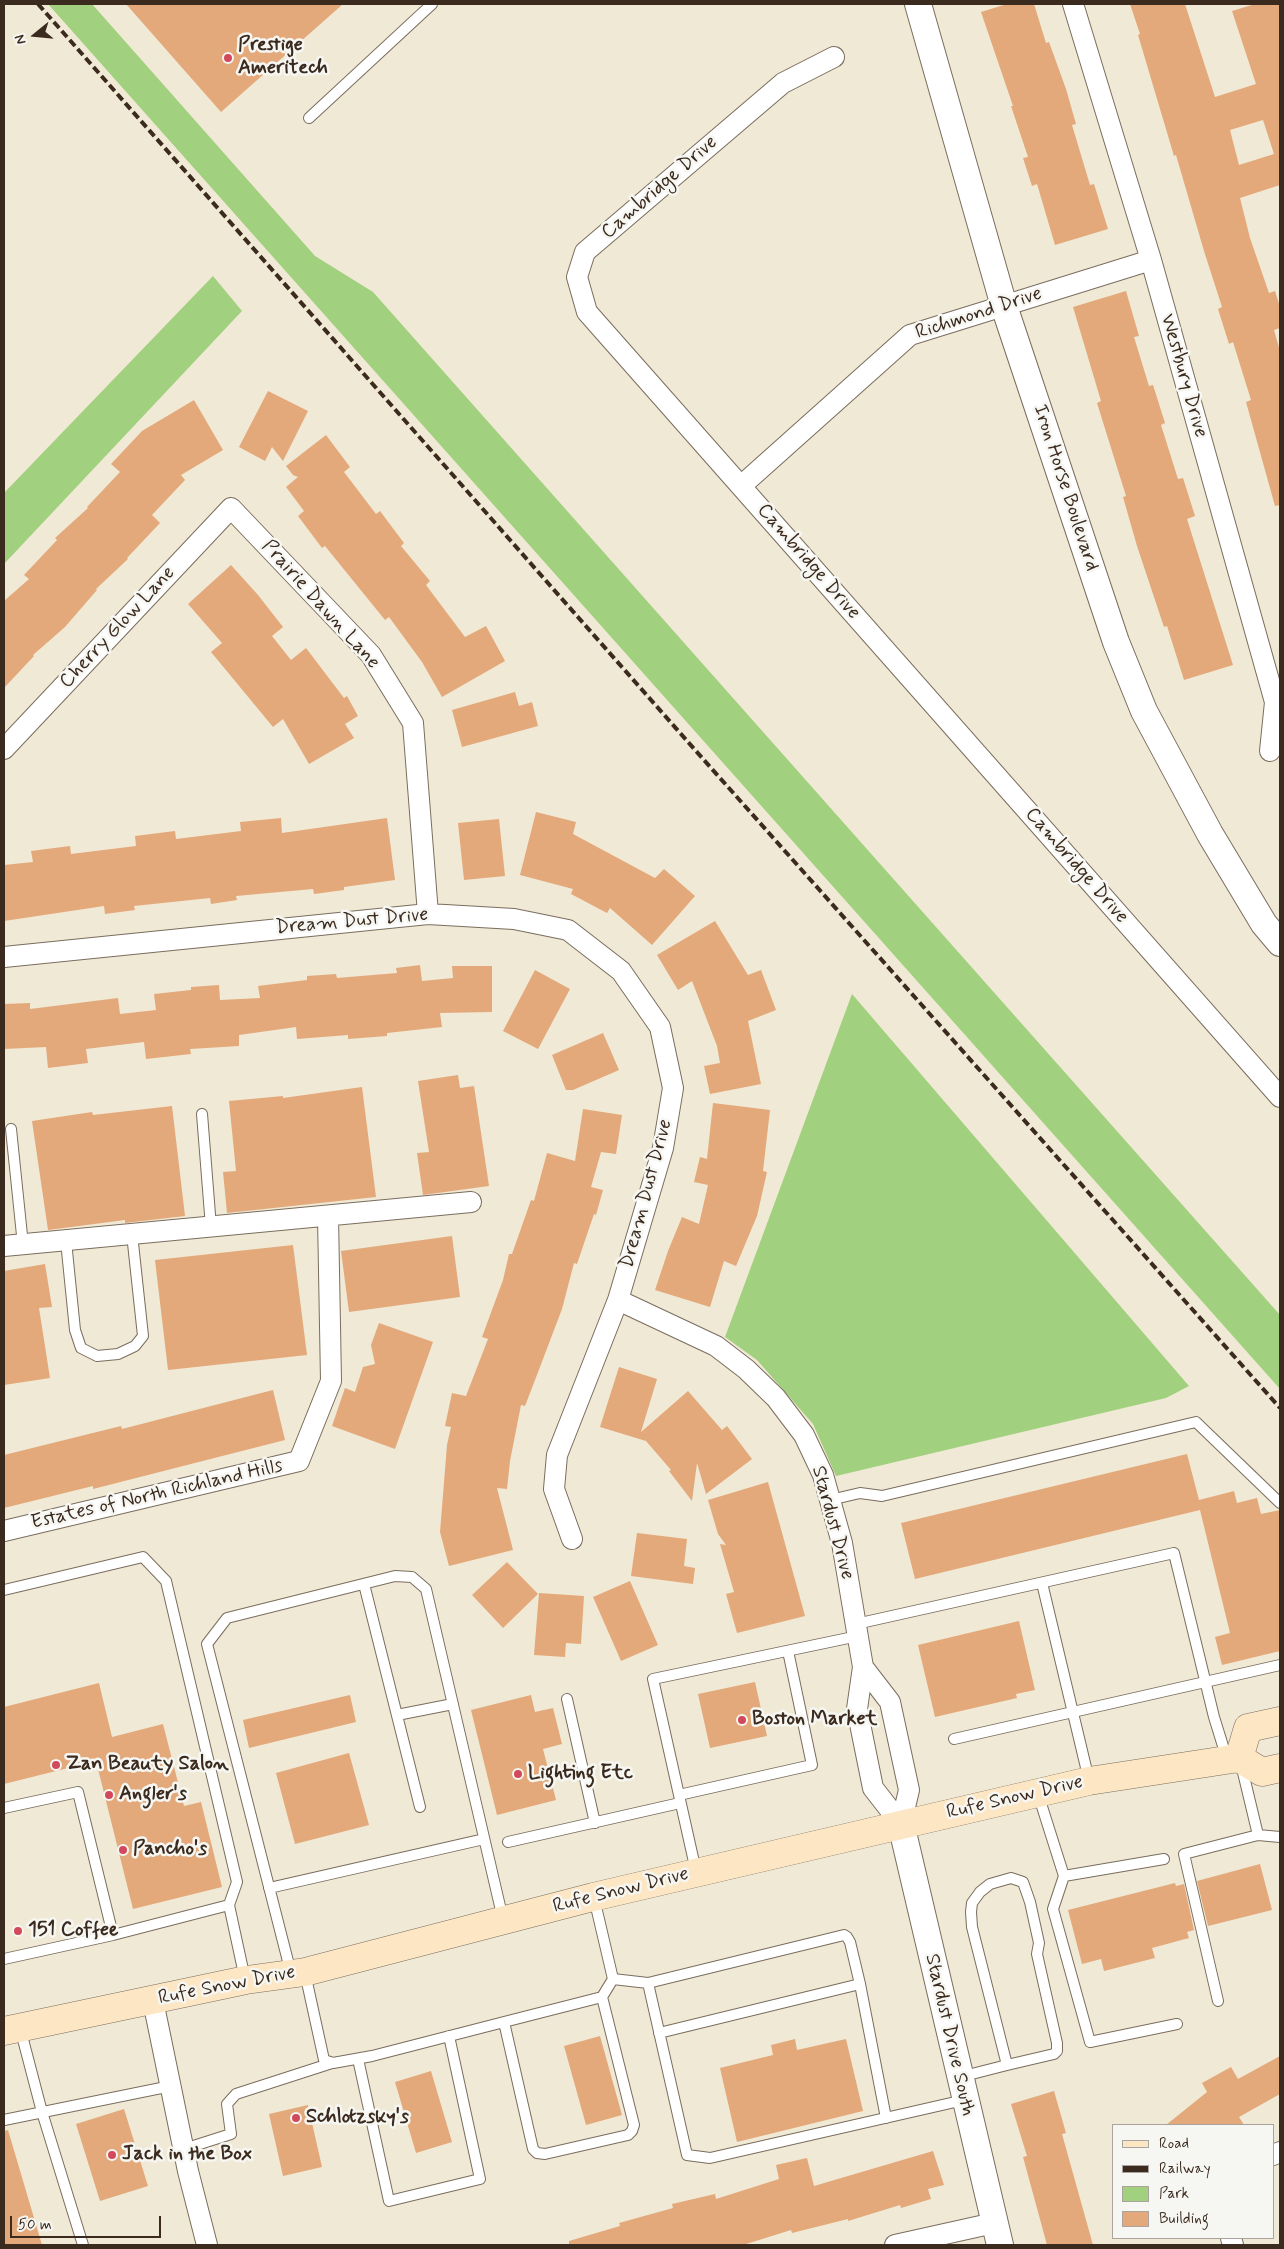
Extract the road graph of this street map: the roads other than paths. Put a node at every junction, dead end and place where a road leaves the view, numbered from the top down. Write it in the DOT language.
graph roads {
  1 [pos="432,4"];
  2 [pos="918,4"];
  3 [pos="1073,4"];
  4 [pos="834,57"];
  5 [pos="309,118"];
  6 [pos="1150,260"];
  7 [pos="1004,306"];
  8 [pos="741,486"];
  9 [pos="231,508"];
  10 [pos="4,749"];
  11 [pos="1270,751"];
  12 [pos="428,914"];
  13 [pos="1280,943"];
  14 [pos="4,957"];
  15 [pos="1280,1097"];
  16 [pos="202,1114"];
  17 [pos="11,1129"];
  18 [pos="471,1202"];
  19 [pos="328,1216"];
  20 [pos="211,1227"];
  21 [pos="132,1234"];
  22 [pos="66,1241"];
  23 [pos="14,1246"];
  24 [pos="618,1300"];
  25 [pos="830,1500"];
  26 [pos="1280,1503"];
  27 [pos="4,1531"];
  28 [pos="572,1539"];
  29 [pos="1042,1583"];
  30 [pos="364,1584"];
  31 [pos="4,1590"];
  32 [pos="857,1630"];
  33 [pos="788,1650"];
  34 [pos="1280,1665"];
  35 [pos="863,1667"];
  36 [pos="1206,1682"];
  37 [pos="567,1699"];
  38 [pos="452,1704"];
  39 [pos="1073,1712"];
  40 [pos="397,1714"];
  41 [pos="1280,1721"];
  42 [pos="954,1739"];
  43 [pos="1233,1759"];
  44 [pos="1280,1768"];
  45 [pos="1089,1781"];
  46 [pos="1038,1793"];
  47 [pos="680,1799"];
  48 [pos="420,1807"];
  49 [pos="4,1808"];
  50 [pos="594,1823"];
  51 [pos="901,1824"];
  52 [pos="1258,1835"];
  53 [pos="1280,1836"];
  54 [pos="484,1839"];
  55 [pos="508,1842"];
  56 [pos="1164,1859"];
  57 [pos="696,1872"];
  58 [pos="1064,1876"];
  59 [pos="269,1888"];
  60 [pos="593,1897"];
  61 [pos="229,1905"];
  62 [pos="503,1920"];
  63 [pos="113,1935"];
  64 [pos="4,1959"];
  65 [pos="298,1972"];
  66 [pos="613,1979"];
  67 [pos="246,1980"];
  68 [pos="648,1983"];
  69 [pos="860,1984"];
  70 [pos="602,1997"];
  71 [pos="1218,2000"];
  72 [pos="153,2001"];
  73 [pos="504,2022"];
  74 [pos="1178,2024"];
  75 [pos="12,2030"];
  76 [pos="659,2033"];
  77 [pos="449,2036"];
  78 [pos="358,2059"];
  79 [pos="333,2063"];
  80 [pos="1006,2066"];
  81 [pos="171,2086"];
  82 [pos="962,2089"];
  83 [pos="42,2112"];
  84 [pos="886,2118"];
  85 [pos="4,2120"];
  86 [pos="184,2149"];
  87 [pos="997,2234"];
  88 [pos="83,2245"];
  89 [pos="207,2245"];
  90 [pos="895,2245"];
  1 -- 5 [label="lane"];
  2 -- 7 [label="street, Iron Horse Boulevard"];
  3 -- 6 [label="street, Westbury Drive"];
  4 -- 8 [label="street, Cambridge Drive"];
  6 -- 7 [label="street, Richmond Drive"];
  6 -- 11 [label="street, Westbury Drive"];
  7 -- 8 [label="street, Richmond Drive"];
  7 -- 13 [label="street, Iron Horse Boulevard"];
  8 -- 15 [label="street, Cambridge Drive"];
  9 -- 10 [label="street, Cherry Glow Lane"];
  9 -- 12 [label="street, Prairie Dawn Lane"];
  12 -- 14 [label="street, Dream Dust Drive"];
  12 -- 24 [label="street, Dream Dust Drive"];
  16 -- 20 [label="lane"];
  17 -- 23 [label="lane"];
  18 -- 19 [label="street"];
  19 -- 20 [label="street"];
  19 -- 27 [label="street, Estates of North Richland Hills"];
  20 -- 21 [label="street"];
  21 -- 22 [label="street"];
  21 -- 22 [label="lane"];
  22 -- 23 [label="street"];
  24 -- 25 [label="street, Stardust Drive"];
  24 -- 28 [label="street, Dream Dust Drive"];
  25 -- 26 [label="lane"];
  25 -- 32 [label="street, Stardust Drive"];
  29 -- 32 [label="lane"];
  29 -- 36 [label="lane"];
  29 -- 39 [label="lane"];
  30 -- 38 [label="lane"];
  30 -- 40 [label="lane"];
  30 -- 59 [label="lane"];
  31 -- 61 [label="lane"];
  32 -- 33 [label="lane"];
  32 -- 35 [label="street, Stardust Drive"];
  33 -- 47 [label="lane"];
  33 -- 47 [label="lane"];
  34 -- 36 [label="lane"];
  35 -- 51 [label="street, Stardust Drive"];
  35 -- 51 [label="street, Stardust Drive"];
  36 -- 39 [label="lane"];
  36 -- 43 [label="lane"];
  37 -- 50 [label="lane"];
  38 -- 40 [label="lane"];
  38 -- 54 [label="lane"];
  39 -- 42 [label="lane"];
  39 -- 45 [label="lane"];
  40 -- 48 [label="lane"];
  41 -- 43 [label="main road"];
  43 -- 44 [label="main road"];
  43 -- 45 [label="main road, Rufe Snow Drive"];
  43 -- 52 [label="lane"];
  45 -- 46 [label="main road, Rufe Snow Drive"];
  46 -- 51 [label="main road, Rufe Snow Drive"];
  46 -- 58 [label="lane"];
  47 -- 50 [label="lane"];
  47 -- 57 [label="lane"];
  49 -- 63 [label="lane"];
  50 -- 55 [label="lane"];
  51 -- 57 [label="main road, Rufe Snow Drive"];
  51 -- 82 [label="street, Stardust Drive South"];
  52 -- 53 [label="lane"];
  52 -- 71 [label="lane"];
  54 -- 59 [label="lane"];
  54 -- 62 [label="lane"];
  56 -- 58 [label="lane"];
  57 -- 60 [label="main road, Rufe Snow Drive"];
  58 -- 74 [label="lane"];
  59 -- 65 [label="lane"];
  60 -- 62 [label="main road, Rufe Snow Drive"];
  60 -- 66 [label="lane"];
  61 -- 63 [label="lane"];
  61 -- 67 [label="lane"];
  62 -- 65 [label="main road, Rufe Snow Drive"];
  63 -- 64 [label="lane"];
  65 -- 67 [label="main road, Rufe Snow Drive"];
  65 -- 79 [label="lane"];
  66 -- 68 [label="lane"];
  66 -- 70 [label="lane"];
  67 -- 72 [label="main road, Rufe Snow Drive"];
  68 -- 69 [label="lane"];
  68 -- 76 [label="lane"];
  69 -- 76 [label="lane"];
  69 -- 84 [label="lane"];
  70 -- 73 [label="lane"];
  70 -- 73 [label="lane"];
  72 -- 75 [label="main road, Rufe Snow Drive"];
  72 -- 81 [label="street"];
  73 -- 77 [label="lane"];
  75 -- 83 [label="lane"];
  76 -- 84 [label="lane"];
  77 -- 78 [label="lane"];
  77 -- 78 [label="lane"];
  78 -- 79 [label="lane"];
  79 -- 86 [label="lane"];
  80 -- 80 [label="lane"];
  80 -- 82 [label="lane"];
  81 -- 83 [label="lane"];
  81 -- 86 [label="street"];
  82 -- 84 [label="lane"];
  82 -- 87 [label="street, Stardust Drive South"];
  83 -- 85 [label="lane"];
  83 -- 88 [label="lane"];
  86 -- 89 [label="street"];
  87 -- 90 [label="street"];
}
